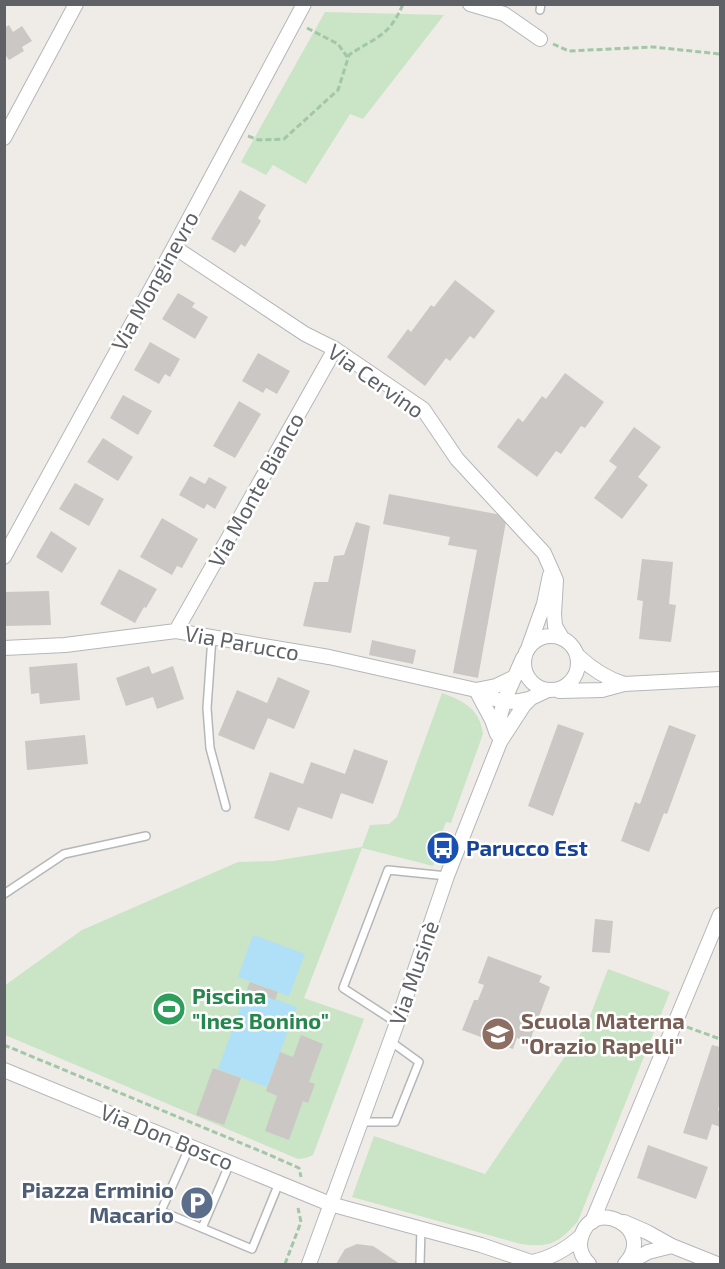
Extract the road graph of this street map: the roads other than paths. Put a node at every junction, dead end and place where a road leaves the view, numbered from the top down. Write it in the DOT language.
graph roads {
  1 [pos="76,4"];
  2 [pos="304,4"];
  3 [pos="470,4"];
  4 [pos="540,39"];
  5 [pos="4,138"];
  6 [pos="174,247"];
  7 [pos="335,349"];
  8 [pos="544,553"];
  9 [pos="4,556"];
  10 [pos="176,631"];
  11 [pos="212,637"];
  12 [pos="562,638"];
  13 [pos="4,648"];
  14 [pos="526,652"];
  15 [pos="578,656"];
  16 [pos="515,677"];
  17 [pos="720,679"];
  18 [pos="624,684"];
  19 [pos="476,690"];
  20 [pos="551,691"];
  21 [pos="531,698"];
  22 [pos="504,701"];
  23 [pos="500,742"];
  24 [pos="226,807"];
  25 [pos="146,836"];
  26 [pos="447,876"];
  27 [pos="4,894"];
  28 [pos="720,915"];
  29 [pos="397,1023"];
  30 [pos="390,1041"];
  31 [pos="4,1070"];
  32 [pos="361,1122"];
  33 [pos="190,1146"];
  34 [pos="230,1163"];
  35 [pos="279,1183"];
  36 [pos="330,1204"];
  37 [pos="616,1219"];
  38 [pos="592,1222"];
  39 [pos="202,1228"];
  40 [pos="421,1228"];
  41 [pos="581,1236"];
  42 [pos="672,1246"];
  43 [pos="309,1264"];
  44 [pos="420,1264"];
  45 [pos="534,1264"];
  46 [pos="589,1264"];
  47 [pos="626,1264"];
  48 [pos="717,1264"];
  1 -- 5 [label="street"];
  2 -- 6 [label="street, Via Monginevro"];
  3 -- 4 [label="street"];
  6 -- 7 [label="street, Via Cervino"];
  6 -- 9 [label="street, Via Monginevro"];
  7 -- 8 [label="street, Via Cervino"];
  7 -- 10 [label="street, Via Monte Bianco"];
  8 -- 12 [label="street, Via Cervino"];
  8 -- 14 [label="street"];
  10 -- 11 [label="street, Via Parucco"];
  10 -- 13 [label="street, Via Parucco"];
  11 -- 19 [label="street, Via Parucco"];
  11 -- 24 [label="lane"];
  12 -- 14 [label="street"];
  12 -- 15 [label="street"];
  14 -- 16 [label="street"];
  14 -- 20 [label="street"];
  15 -- 18 [label="street"];
  15 -- 20 [label="street"];
  16 -- 19 [label="street"];
  16 -- 22 [label="street"];
  17 -- 18 [label="street"];
  18 -- 20 [label="street"];
  19 -- 22 [label="street, Via Parucco"];
  19 -- 23 [label="street"];
  20 -- 21 [label="street"];
  21 -- 22 [label="street"];
  21 -- 23 [label="street"];
  22 -- 23 [label="street"];
  23 -- 26 [label="street, Via Musinè"];
  25 -- 27 [label="lane"];
  26 -- 29 [label="street, Via Musinè"];
  26 -- 29 [label="lane"];
  28 -- 38 [label="street"];
  29 -- 30 [label="street, Via Musinè"];
  30 -- 32 [label="street, Via Musinè"];
  30 -- 32 [label="lane"];
  31 -- 33 [label="street, Via Don Bosco"];
  32 -- 36 [label="street, Via Musinè"];
  33 -- 34 [label="street, Via Don Bosco"];
  33 -- 39 [label="lane"];
  34 -- 35 [label="street, Via Don Bosco"];
  34 -- 39 [label="lane"];
  35 -- 36 [label="street, Via Don Bosco"];
  35 -- 39 [label="lane"];
  36 -- 40 [label="street"];
  36 -- 43 [label="street, Via Musinè"];
  37 -- 38 [label="street"];
  37 -- 42 [label="street"];
  37 -- 47 [label="street"];
  38 -- 41 [label="street"];
  40 -- 44 [label="lane"];
  40 -- 45 [label="street"];
  41 -- 45 [label="street"];
  41 -- 46 [label="street"];
  42 -- 47 [label="street"];
  42 -- 48 [label="street"];
}
